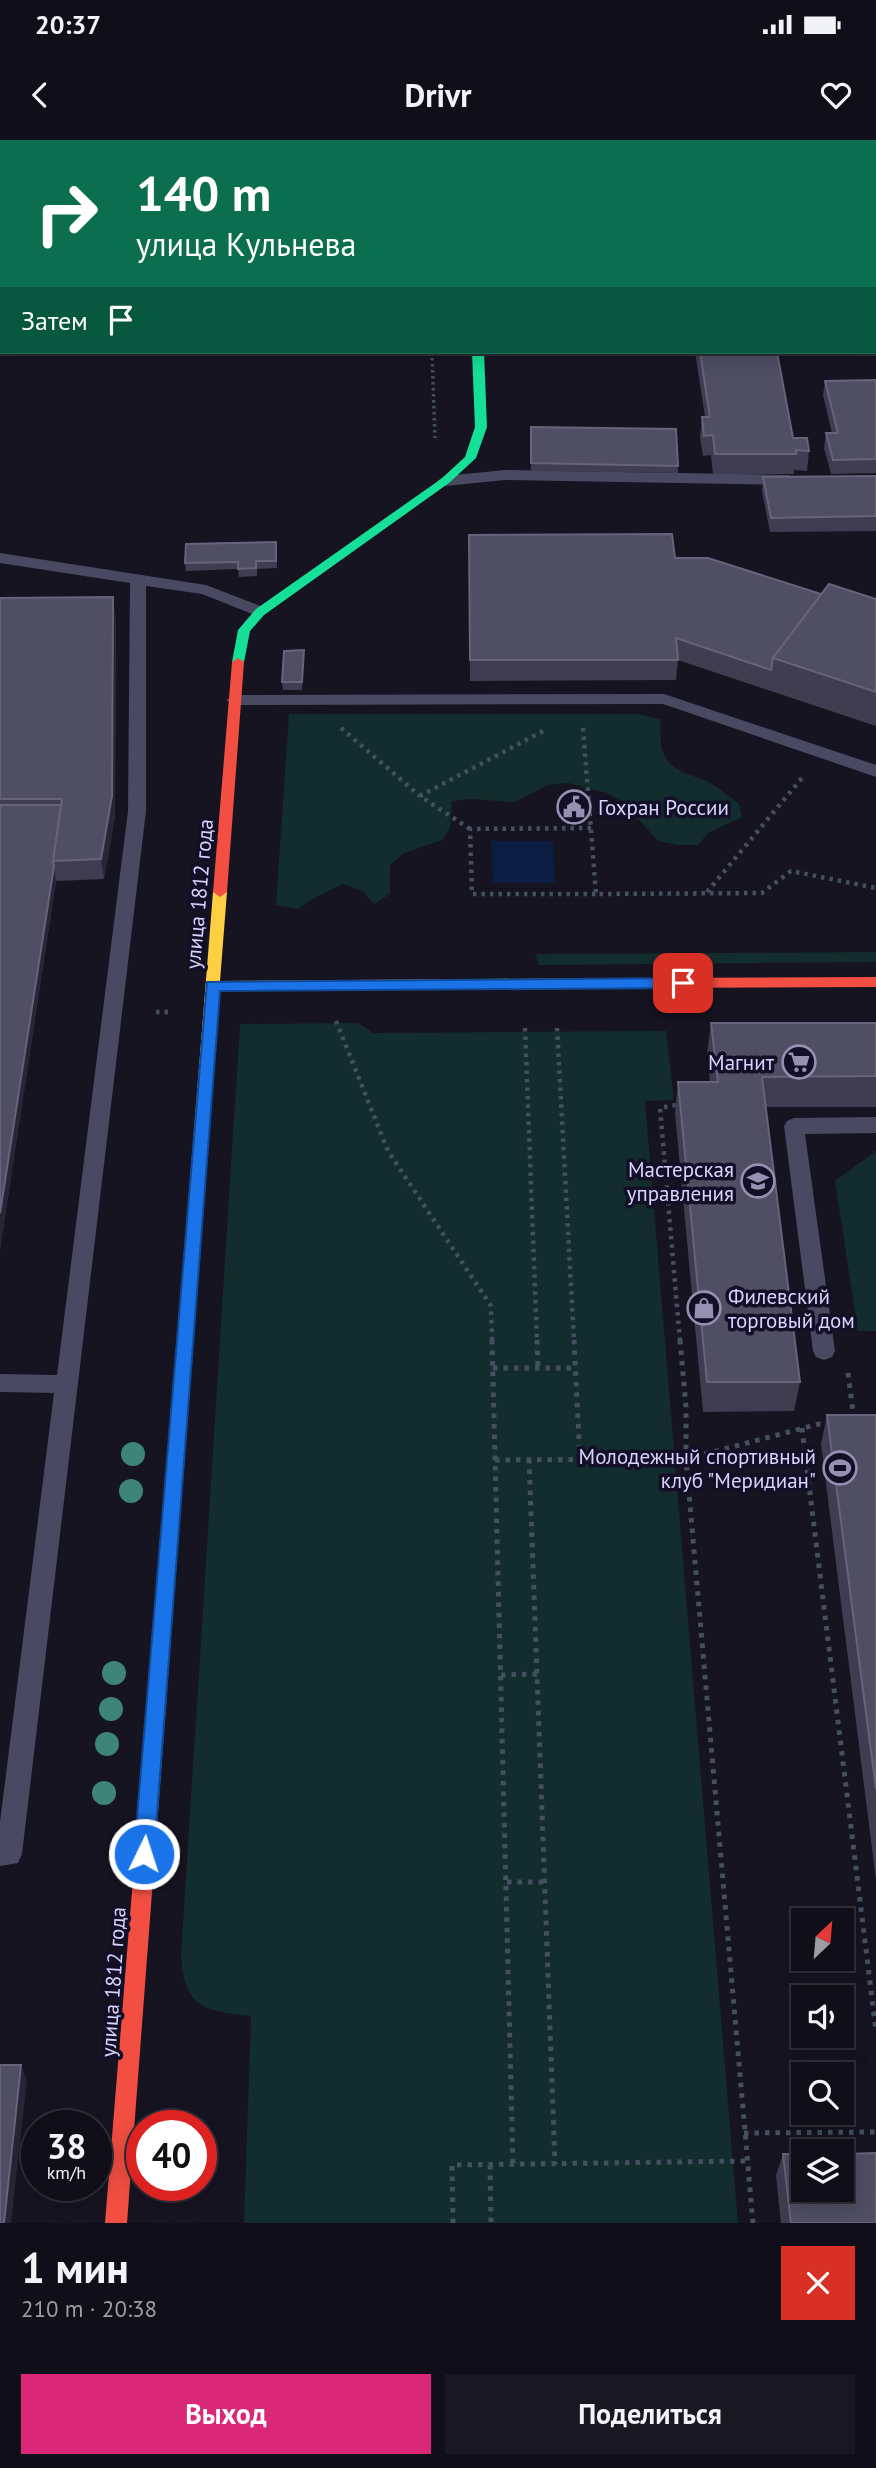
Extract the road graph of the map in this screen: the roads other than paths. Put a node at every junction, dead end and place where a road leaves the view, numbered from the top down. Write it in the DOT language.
graph roads {
  1 [pos="478,354"];
  2 [pos="795,480"];
  3 [pos="445,481"];
  4 [pos="0,558"];
  5 [pos="138,580"];
  6 [pos="260,612"];
  7 [pos="235,700"];
  8 [pos="876,771"];
  9 [pos="876,982"];
  10 [pos="213,986"];
  11 [pos="876,1125"];
  12 [pos="824,1351"];
  13 [pos="0,1384"];
  14 [pos="67,1384"];
  15 [pos="0,1854"];
  16 [pos="116,2223"];
  1 -- 3 [label="street, улица 1812 года"];
  2 -- 3 [label="lane"];
  3 -- 6 [label="street, улица 1812 года"];
  4 -- 5 [label="lane"];
  5 -- 6 [label="lane"];
  5 -- 14 [label="lane"];
  6 -- 7 [label="street, улица 1812 года"];
  7 -- 8 [label="lane"];
  7 -- 10 [label="street, улица 1812 года"];
  9 -- 10 [label="street"];
  10 -- 16 [label="street, улица 1812 года"];
  11 -- 12 [label="lane"];
  13 -- 14 [label="lane"];
  14 -- 15 [label="lane"];
}
